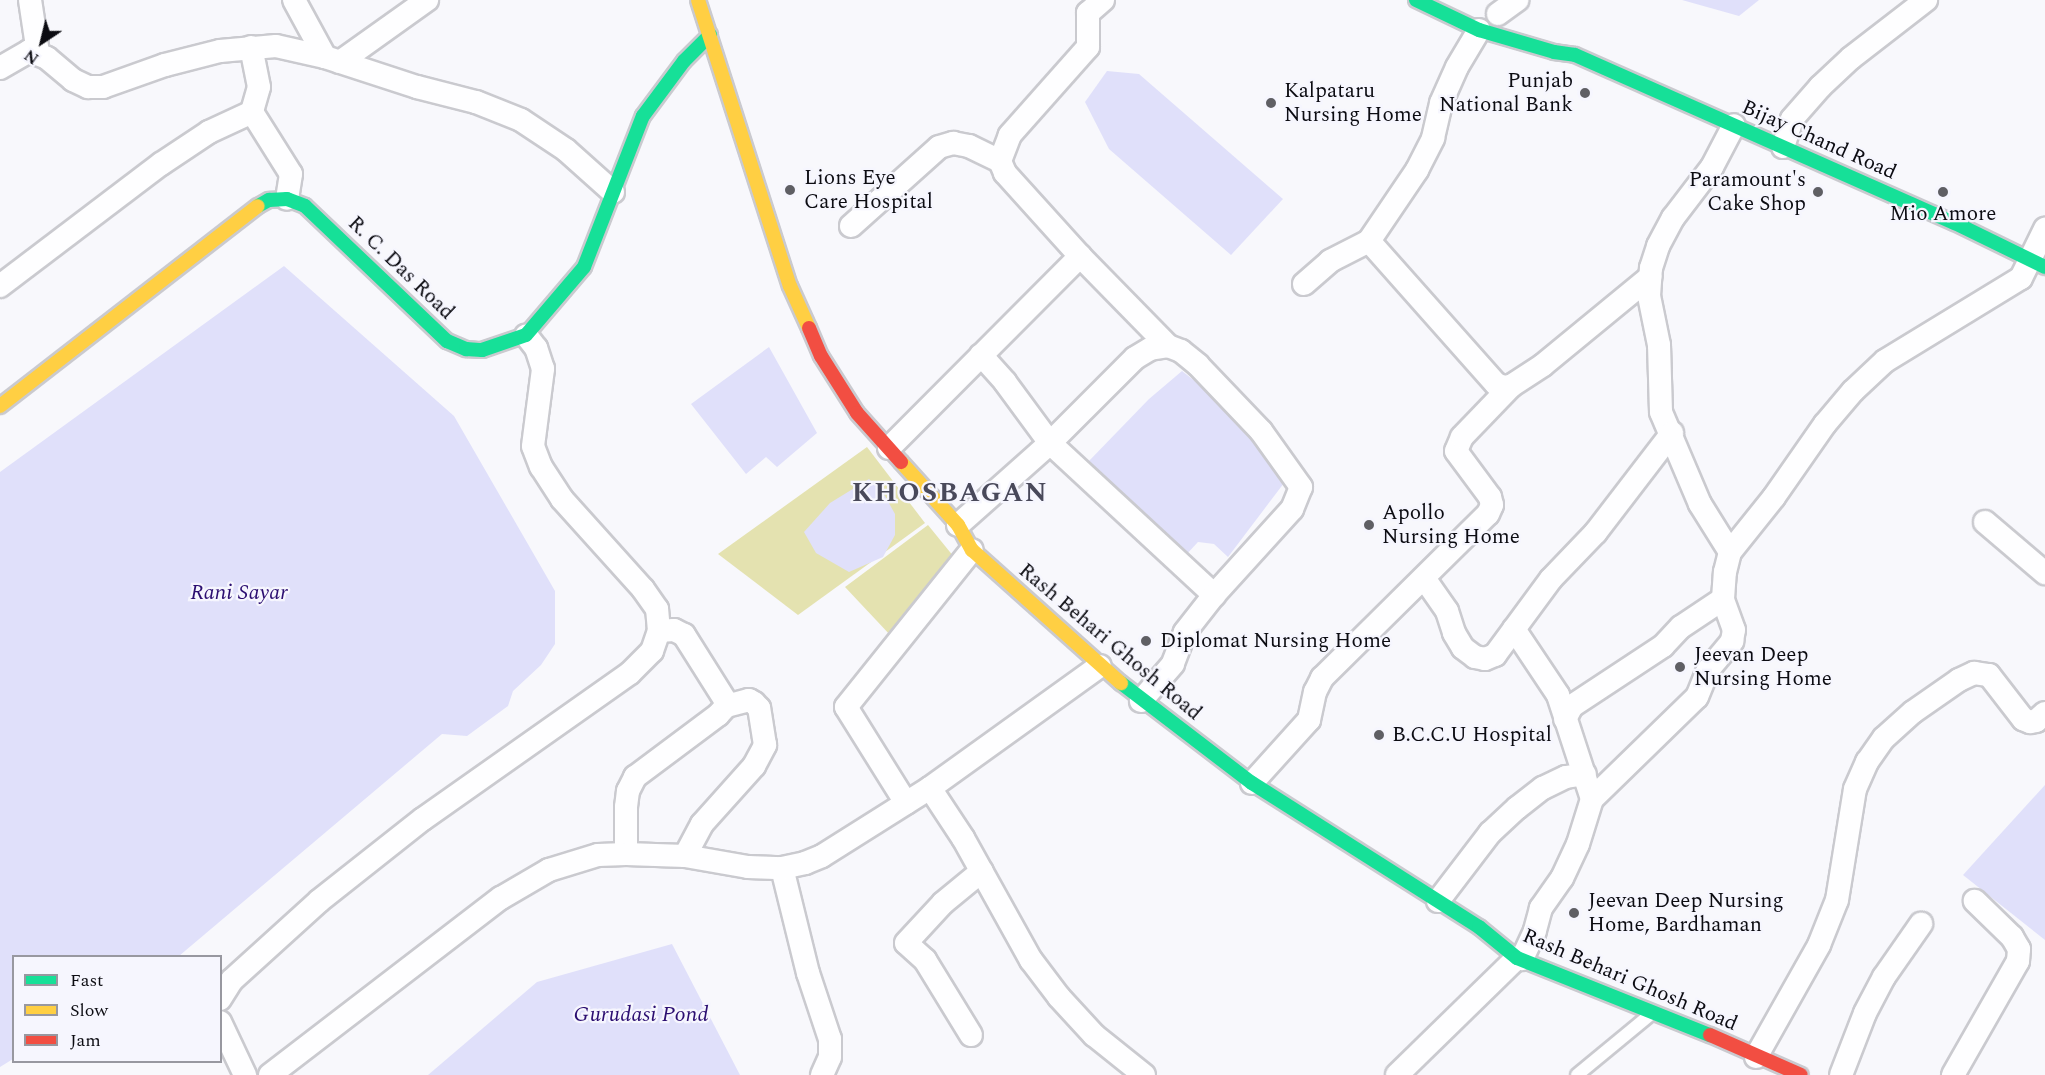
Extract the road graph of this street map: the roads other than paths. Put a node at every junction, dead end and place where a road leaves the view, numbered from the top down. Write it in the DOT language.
graph roads {
  1 [pos="30,0"];
  2 [pos="294,0"];
  3 [pos="427,0"];
  4 [pos="698,0"];
  5 [pos="1103,0"];
  6 [pos="1416,0"];
  7 [pos="1517,0"];
  8 [pos="1926,0"];
  9 [pos="1496,19"];
  10 [pos="711,35"];
  11 [pos="1549,36"];
  12 [pos="251,46"];
  13 [pos="38,53"];
  14 [pos="1575,55"];
  15 [pos="332,60"];
  16 [pos="0,68"];
  17 [pos="252,112"];
  18 [pos="1734,126"];
  19 [pos="1784,147"];
  20 [pos="1000,161"];
  21 [pos="613,192"];
  22 [pos="287,199"];
  23 [pos="851,226"];
  24 [pos="2045,229"];
  25 [pos="1369,242"];
  26 [pos="1080,256"];
  27 [pos="2037,264"];
  28 [pos="1650,277"];
  29 [pos="1304,284"];
  30 [pos="0,286"];
  31 [pos="526,335"];
  32 [pos="1168,346"];
  33 [pos="981,355"];
  34 [pos="1511,386"];
  35 [pos="0,406"];
  36 [pos="1672,433"];
  37 [pos="1050,442"];
  38 [pos="889,448"];
  39 [pos="1985,522"];
  40 [pos="958,525"];
  41 [pos="972,550"];
  42 [pos="1730,552"];
  43 [pos="2045,573"];
  44 [pos="1424,578"];
  45 [pos="1214,596"];
  46 [pos="1723,599"];
  47 [pos="1514,629"];
  48 [pos="659,631"];
  49 [pos="1100,666"];
  50 [pos="1140,701"];
  51 [pos="726,706"];
  52 [pos="2045,713"];
  53 [pos="1565,719"];
  54 [pos="1585,774"];
  55 [pos="1252,783"];
  56 [pos="930,788"];
  57 [pos="1592,799"];
  58 [pos="906,802"];
  59 [pos="626,854"];
  60 [pos="685,856"];
  61 [pos="782,868"];
  62 [pos="982,871"];
  63 [pos="1438,901"];
  64 [pos="1975,901"];
  65 [pos="1921,924"];
  66 [pos="1519,958"];
  67 [pos="222,996"];
  68 [pos="1655,1011"];
  69 [pos="222,1026"];
  70 [pos="971,1035"];
  71 [pos="1756,1057"];
  72 [pos="245,1075"];
  73 [pos="270,1075"];
  74 [pos="822,1075"];
  75 [pos="1144,1075"];
  76 [pos="1397,1075"];
  77 [pos="1577,1075"];
  78 [pos="1801,1075"];
  79 [pos="1841,1075"];
  80 [pos="1953,1075"];
  1 -- 13 [label="street"];
  2 -- 15 [label="street"];
  3 -- 15 [label="street"];
  4 -- 10 [label="street, Rash Behari Ghosh Road"];
  5 -- 20 [label="street"];
  6 -- 9 [label="street, Bijay Chand Road"];
  7 -- 9 [label="street"];
  8 -- 19 [label="street"];
  9 -- 14 [label="street, Bijay Chand Road"];
  9 -- 25 [label="street"];
  10 -- 21 [label="street"];
  10 -- 38 [label="street, Rash Behari Ghosh Road"];
  11 -- 14 [label="street, Bijay Chand Road"];
  12 -- 13 [label="street"];
  12 -- 15 [label="street"];
  12 -- 17 [label="street"];
  13 -- 16 [label="street"];
  14 -- 18 [label="street, Bijay Chand Road"];
  15 -- 21 [label="street"];
  17 -- 22 [label="street"];
  17 -- 30 [label="street"];
  18 -- 19 [label="street, Bijay Chand Road"];
  18 -- 28 [label="street"];
  19 -- 27 [label="street, Bijay Chand Road"];
  20 -- 23 [label="street"];
  20 -- 26 [label="street"];
  21 -- 31 [label="street"];
  22 -- 31 [label="street, R. C. Das Road"];
  22 -- 35 [label="street"];
  24 -- 27 [label="street"];
  25 -- 29 [label="street"];
  25 -- 34 [label="street"];
  26 -- 32 [label="street"];
  26 -- 33 [label="street"];
  27 -- 42 [label="street"];
  28 -- 34 [label="street"];
  28 -- 36 [label="street"];
  31 -- 48 [label="street"];
  32 -- 37 [label="street"];
  32 -- 45 [label="street"];
  33 -- 37 [label="street"];
  33 -- 38 [label="street"];
  34 -- 44 [label="street"];
  36 -- 42 [label="street"];
  36 -- 47 [label="street"];
  37 -- 40 [label="street"];
  37 -- 45 [label="street"];
  38 -- 40 [label="street, Rash Behari Ghosh Road"];
  39 -- 43 [label="street"];
  40 -- 41 [label="street, Rash Behari Ghosh Road"];
  41 -- 49 [label="street, Rash Behari Ghosh Road"];
  41 -- 58 [label="street"];
  42 -- 46 [label="street"];
  44 -- 47 [label="street"];
  44 -- 55 [label="street"];
  45 -- 50 [label="street"];
  46 -- 53 [label="street"];
  46 -- 57 [label="street"];
  47 -- 53 [label="street"];
  48 -- 51 [label="street"];
  48 -- 67 [label="street"];
  49 -- 50 [label="street, Rash Behari Ghosh Road"];
  49 -- 56 [label="street"];
  50 -- 55 [label="street, Rash Behari Ghosh Road"];
  51 -- 59 [label="street"];
  51 -- 60 [label="street"];
  52 -- 71 [label="street"];
  53 -- 54 [label="street"];
  54 -- 57 [label="street"];
  54 -- 63 [label="street"];
  55 -- 63 [label="street, Rash Behari Ghosh Road"];
  56 -- 58 [label="street"];
  56 -- 62 [label="street"];
  57 -- 66 [label="street"];
  58 -- 61 [label="street"];
  59 -- 60 [label="street"];
  59 -- 73 [label="street"];
  60 -- 61 [label="street"];
  61 -- 74 [label="street"];
  62 -- 70 [label="street"];
  62 -- 75 [label="street"];
  63 -- 66 [label="street, Rash Behari Ghosh Road"];
  64 -- 80 [label="street"];
  65 -- 79 [label="street"];
  66 -- 68 [label="street, Rash Behari Ghosh Road"];
  66 -- 76 [label="street"];
  68 -- 71 [label="street, Rash Behari Ghosh Road"];
  68 -- 77 [label="lane"];
  69 -- 72 [label="street"];
  71 -- 78 [label="street, Rash Behari Ghosh Road"];
}
